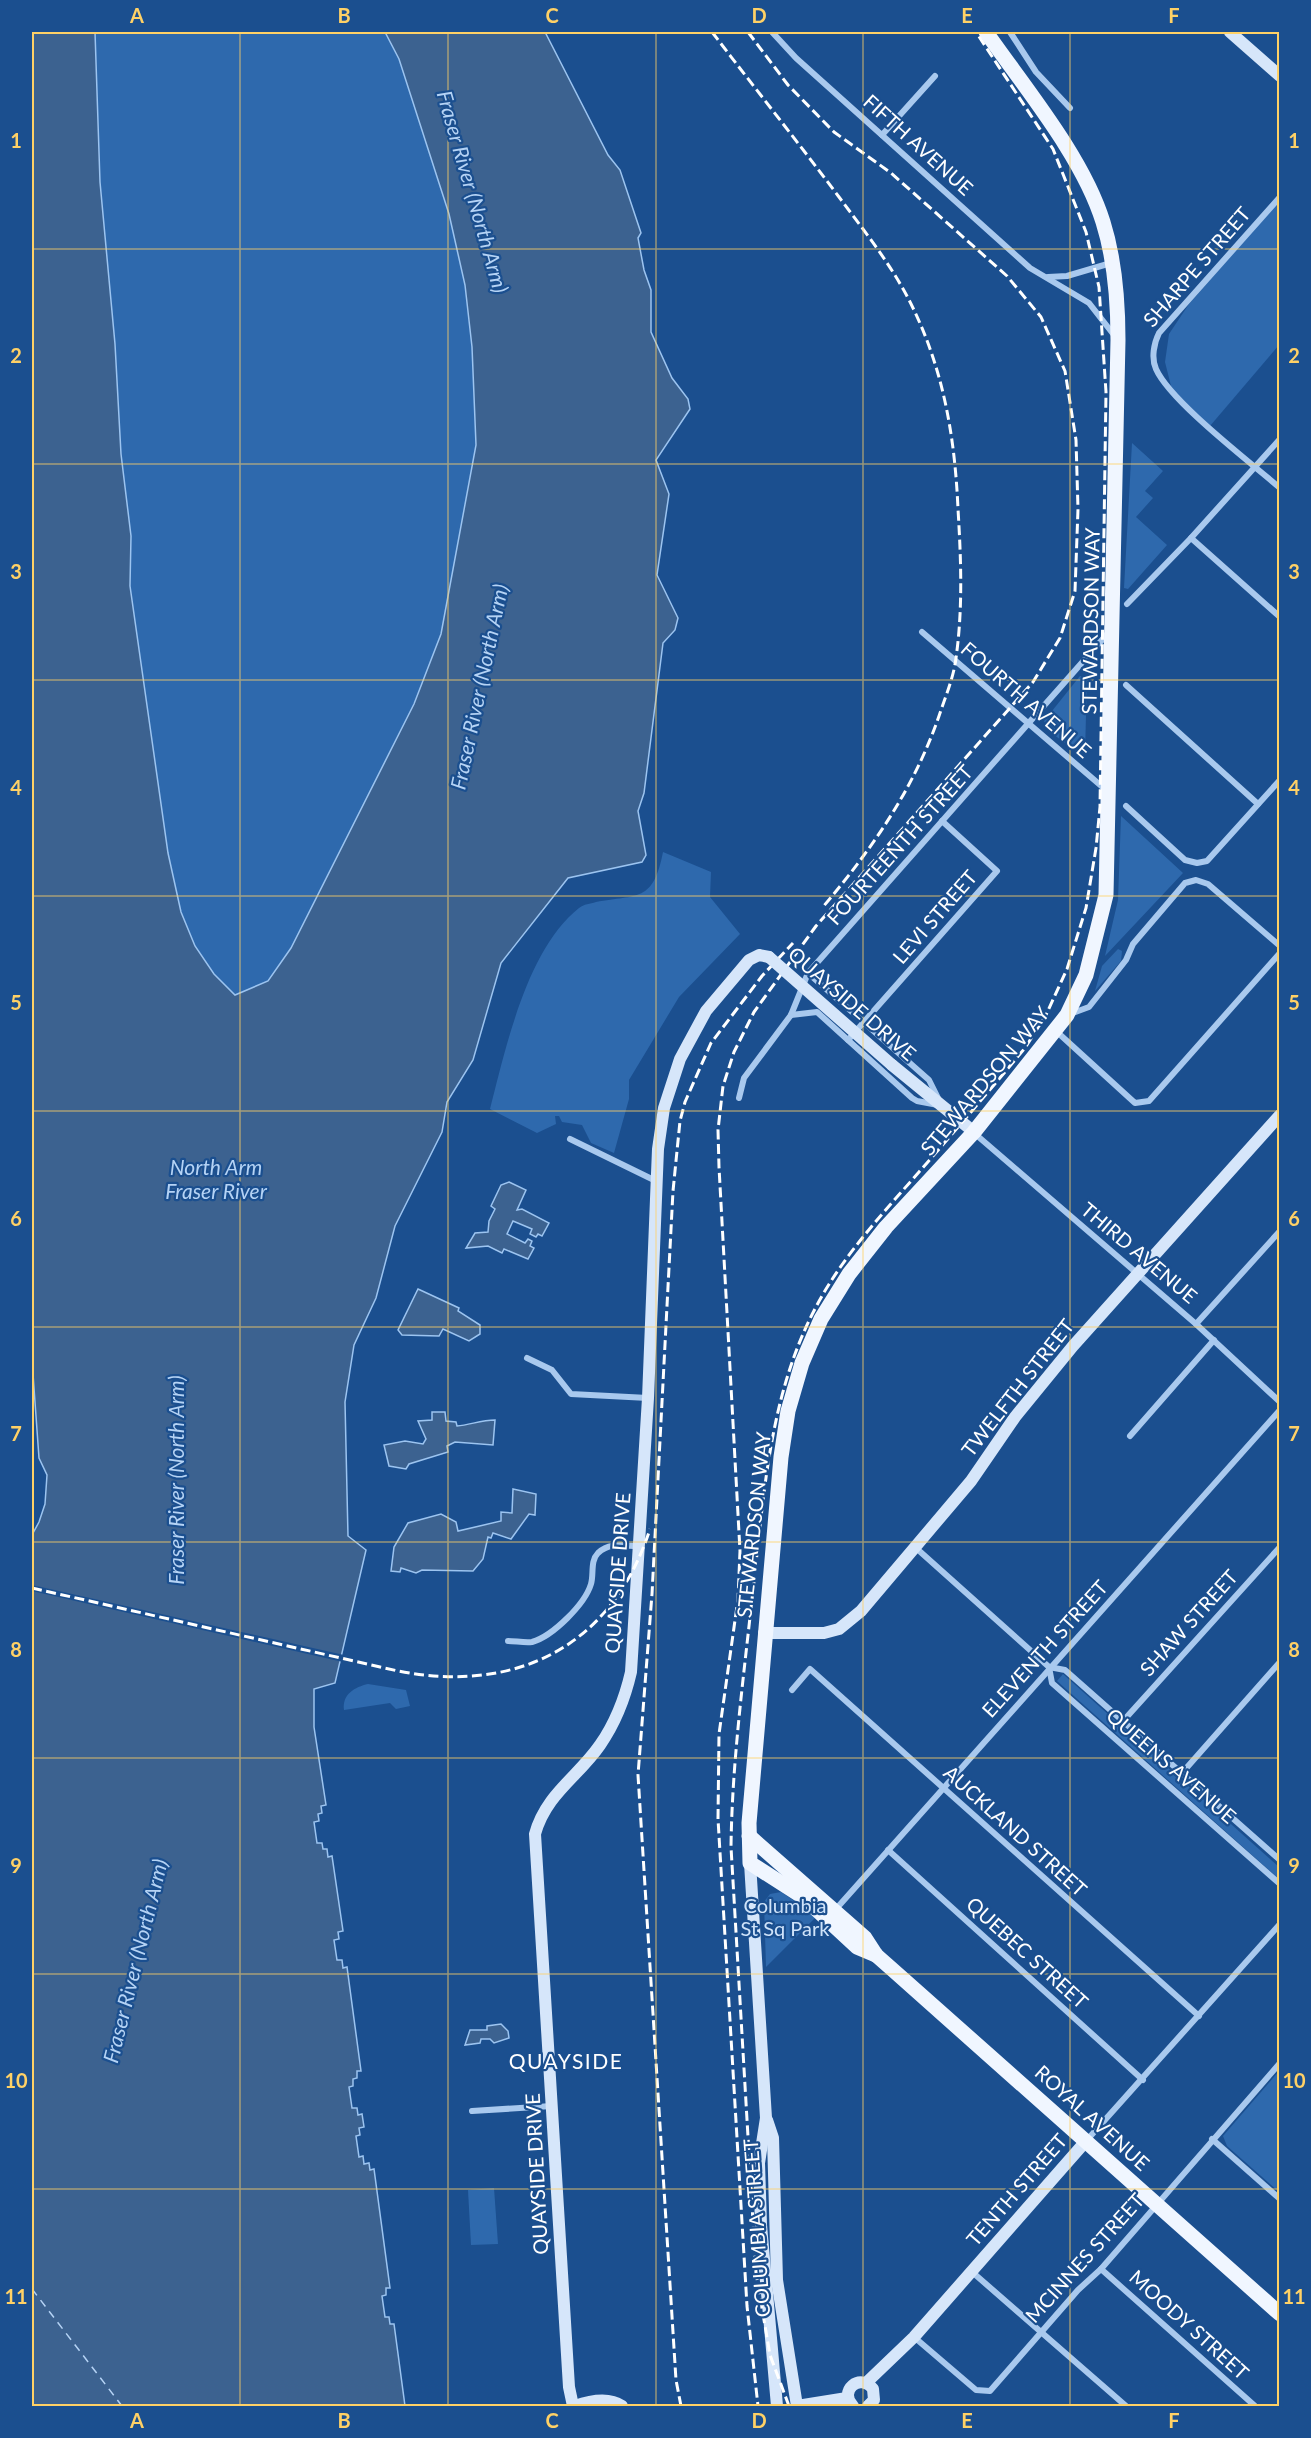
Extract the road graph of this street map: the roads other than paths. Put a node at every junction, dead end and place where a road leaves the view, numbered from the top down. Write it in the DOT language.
graph roads {
  1 [pos="772,32"];
  2 [pos="986,32"];
  3 [pos="1010,32"];
  4 [pos="1230,32"];
  5 [pos="935,76"];
  6 [pos="1280,76"];
  7 [pos="1070,108"];
  8 [pos="882,135"];
  9 [pos="1280,197"];
  10 [pos="1112,262"];
  11 [pos="1047,277"];
  12 [pos="1118,340"];
  13 [pos="1280,439"];
  14 [pos="1255,466"];
  15 [pos="1280,488"];
  16 [pos="1191,538"];
  17 [pos="1127,604"];
  18 [pos="1280,617"];
  19 [pos="1111,630"];
  20 [pos="922,632"];
  21 [pos="1126,685"];
  22 [pos="1030,724"];
  23 [pos="1280,780"];
  24 [pos="1108,792"];
  25 [pos="1258,804"];
  26 [pos="1126,806"];
  27 [pos="942,821"];
  28 [pos="1280,946"];
  29 [pos="1280,953"];
  30 [pos="808,973"];
  31 [pos="791,1015"];
  32 [pos="1067,1016"];
  33 [pos="863,1023"];
  34 [pos="1056,1031"];
  35 [pos="848,1040"];
  36 [pos="740,1098"];
  37 [pos="941,1106"];
  38 [pos="1280,1115"];
  39 [pos="974,1132"];
  40 [pos="570,1139"];
  41 [pos="657,1182"];
  42 [pos="1280,1231"];
  43 [pos="1138,1276"];
  44 [pos="1196,1324"];
  45 [pos="1214,1340"];
  46 [pos="527,1358"];
  47 [pos="648,1398"];
  48 [pos="1280,1402"];
  49 [pos="1280,1410"];
  50 [pos="1130,1436"];
  51 [pos="639,1546"];
  52 [pos="1280,1547"];
  53 [pos="916,1548"];
  54 [pos="764,1634"];
  55 [pos="508,1641"];
  56 [pos="1280,1662"];
  57 [pos="1049,1667"];
  58 [pos="792,1690"];
  59 [pos="1124,1720"];
  60 [pos="1182,1773"];
  61 [pos="943,1789"];
  62 [pos="749,1836"];
  63 [pos="888,1850"];
  64 [pos="1280,1860"];
  65 [pos="750,1863"];
  66 [pos="1280,1884"];
  67 [pos="835,1911"];
  68 [pos="1280,1924"];
  69 [pos="876,1955"];
  70 [pos="1199,2016"];
  71 [pos="1280,2063"];
  72 [pos="1143,2080"];
  73 [pos="552,2106"];
  74 [pos="472,2111"];
  75 [pos="766,2118"];
  76 [pos="1212,2139"];
  77 [pos="1086,2141"];
  78 [pos="1280,2199"];
  79 [pos="1156,2204"];
  80 [pos="1101,2269"];
  81 [pos="971,2271"];
  82 [pos="1280,2314"];
  83 [pos="1042,2331"];
  84 [pos="914,2337"];
  85 [pos="872,2397"];
  86 [pos="850,2402"];
  87 [pos="574,2406"];
  88 [pos="622,2406"];
  89 [pos="777,2406"];
  90 [pos="797,2406"];
  91 [pos="1126,2406"];
  92 [pos="1256,2406"];
  1 -- 8 [label="street, FIFTH AVENUE"];
  2 -- 10 [label="main road, STEWARDSON WAY"];
  3 -- 7 [label="street"];
  4 -- 6 [label="street"];
  5 -- 8 [label="street"];
  8 -- 11 [label="street, FIFTH AVENUE"];
  9 -- 14 [label="street, SHARPE STREET"];
  10 -- 11 [label="street"];
  10 -- 12 [label="main road, STEWARDSON WAY"];
  11 -- 12 [label="street, FIFTH AVENUE"];
  12 -- 19 [label="main road, STEWARDSON WAY"];
  13 -- 14 [label="street"];
  14 -- 15 [label="street"];
  14 -- 16 [label="street"];
  16 -- 17 [label="street"];
  16 -- 18 [label="street"];
  19 -- 22 [label="street, FOURTEENTH STREET"];
  19 -- 24 [label="main road, STEWARDSON WAY"];
  20 -- 22 [label="street, FOURTH AVENUE"];
  21 -- 25 [label="street"];
  22 -- 24 [label="street, FOURTH AVENUE"];
  22 -- 27 [label="street, FOURTEENTH STREET"];
  23 -- 25 [label="street"];
  24 -- 32 [label="main road, STEWARDSON WAY"];
  25 -- 26 [label="street"];
  27 -- 30 [label="street, FOURTEENTH STREET"];
  27 -- 33 [label="street, LEVI STREET"];
  28 -- 32 [label="street"];
  29 -- 34 [label="street"];
  30 -- 31 [label="street, FOURTEENTH STREET"];
  30 -- 33 [label="street"];
  31 -- 35 [label="street"];
  31 -- 36 [label="street, FOURTEENTH STREET"];
  32 -- 34 [label="main road, STEWARDSON WAY"];
  33 -- 35 [label="street, LEVI STREET"];
  33 -- 37 [label="street"];
  34 -- 39 [label="main road, STEWARDSON WAY"];
  35 -- 37 [label="street"];
  37 -- 39 [label="street, QUAYSIDE DRIVE"];
  37 -- 41 [label="street, QUAYSIDE DRIVE, bridge"];
  38 -- 43 [label="street, TWELFTH STREET"];
  39 -- 43 [label="street, THIRD AVENUE"];
  39 -- 54 [label="main road, STEWARDSON WAY"];
  40 -- 41 [label="street"];
  41 -- 47 [label="street, QUAYSIDE DRIVE"];
  42 -- 44 [label="street"];
  43 -- 44 [label="street, THIRD AVENUE"];
  43 -- 53 [label="street, TWELFTH STREET"];
  44 -- 45 [label="street, THIRD AVENUE"];
  45 -- 48 [label="street, THIRD AVENUE"];
  45 -- 50 [label="street"];
  46 -- 47 [label="street"];
  47 -- 51 [label="street, QUAYSIDE DRIVE"];
  49 -- 57 [label="street, ELEVENTH STREET"];
  51 -- 55 [label="street"];
  51 -- 73 [label="street, QUAYSIDE DRIVE"];
  52 -- 59 [label="street, SHAW STREET"];
  53 -- 54 [label="street, TWELFTH STREET"];
  53 -- 57 [label="street, QUEENS AVENUE"];
  54 -- 62 [label="main road, STEWARDSON WAY"];
  56 -- 60 [label="street"];
  57 -- 59 [label="street, QUEENS AVENUE"];
  57 -- 61 [label="street, ELEVENTH STREET"];
  57 -- 66 [label="street, QUEENS AVENUE"];
  58 -- 61 [label="street, AUCKLAND STREET"];
  59 -- 60 [label="street, QUEENS AVENUE"];
  60 -- 64 [label="street, QUEENS AVENUE"];
  61 -- 63 [label="street, ELEVENTH STREET"];
  61 -- 70 [label="street, AUCKLAND STREET"];
  62 -- 65 [label="main road, STEWARDSON WAY"];
  62 -- 67 [label="main road, ROYAL AVENUE"];
  63 -- 67 [label="street, ELEVENTH STREET"];
  63 -- 72 [label="street, QUEBEC STREET"];
  65 -- 69 [label="main road, ROYAL AVENUE"];
  65 -- 75 [label="street, COLUMBIA STREET"];
  67 -- 69 [label="main road, ROYAL AVENUE"];
  68 -- 70 [label="street, TENTH STREET"];
  69 -- 77 [label="main road, ROYAL AVENUE"];
  70 -- 72 [label="street, TENTH STREET"];
  71 -- 76 [label="street, MCINNES STREET"];
  72 -- 77 [label="street, TENTH STREET"];
  73 -- 74 [label="street"];
  73 -- 87 [label="street, QUAYSIDE DRIVE"];
  75 -- 89 [label="street, COLUMBIA STREET"];
  75 -- 90 [label="street, COLUMBIA STREET"];
  76 -- 78 [label="street"];
  76 -- 79 [label="street, MCINNES STREET"];
  77 -- 79 [label="main road, ROYAL AVENUE"];
  77 -- 81 [label="street, TENTH STREET"];
  79 -- 80 [label="street, MCINNES STREET"];
  79 -- 82 [label="main road, ROYAL AVENUE"];
  80 -- 83 [label="street, MCINNES STREET"];
  80 -- 92 [label="street, MOODY STREET"];
  81 -- 83 [label="street"];
  81 -- 84 [label="street, TENTH STREET"];
  83 -- 84 [label="street, MCINNES STREET"];
  83 -- 91 [label="street"];
  84 -- 85 [label="street, TENTH STREET"];
  85 -- 86 [label="street, TENTH STREET"];
  86 -- 90 [label="street"];
  87 -- 88 [label="street, QUAYSIDE DRIVE"];
}
